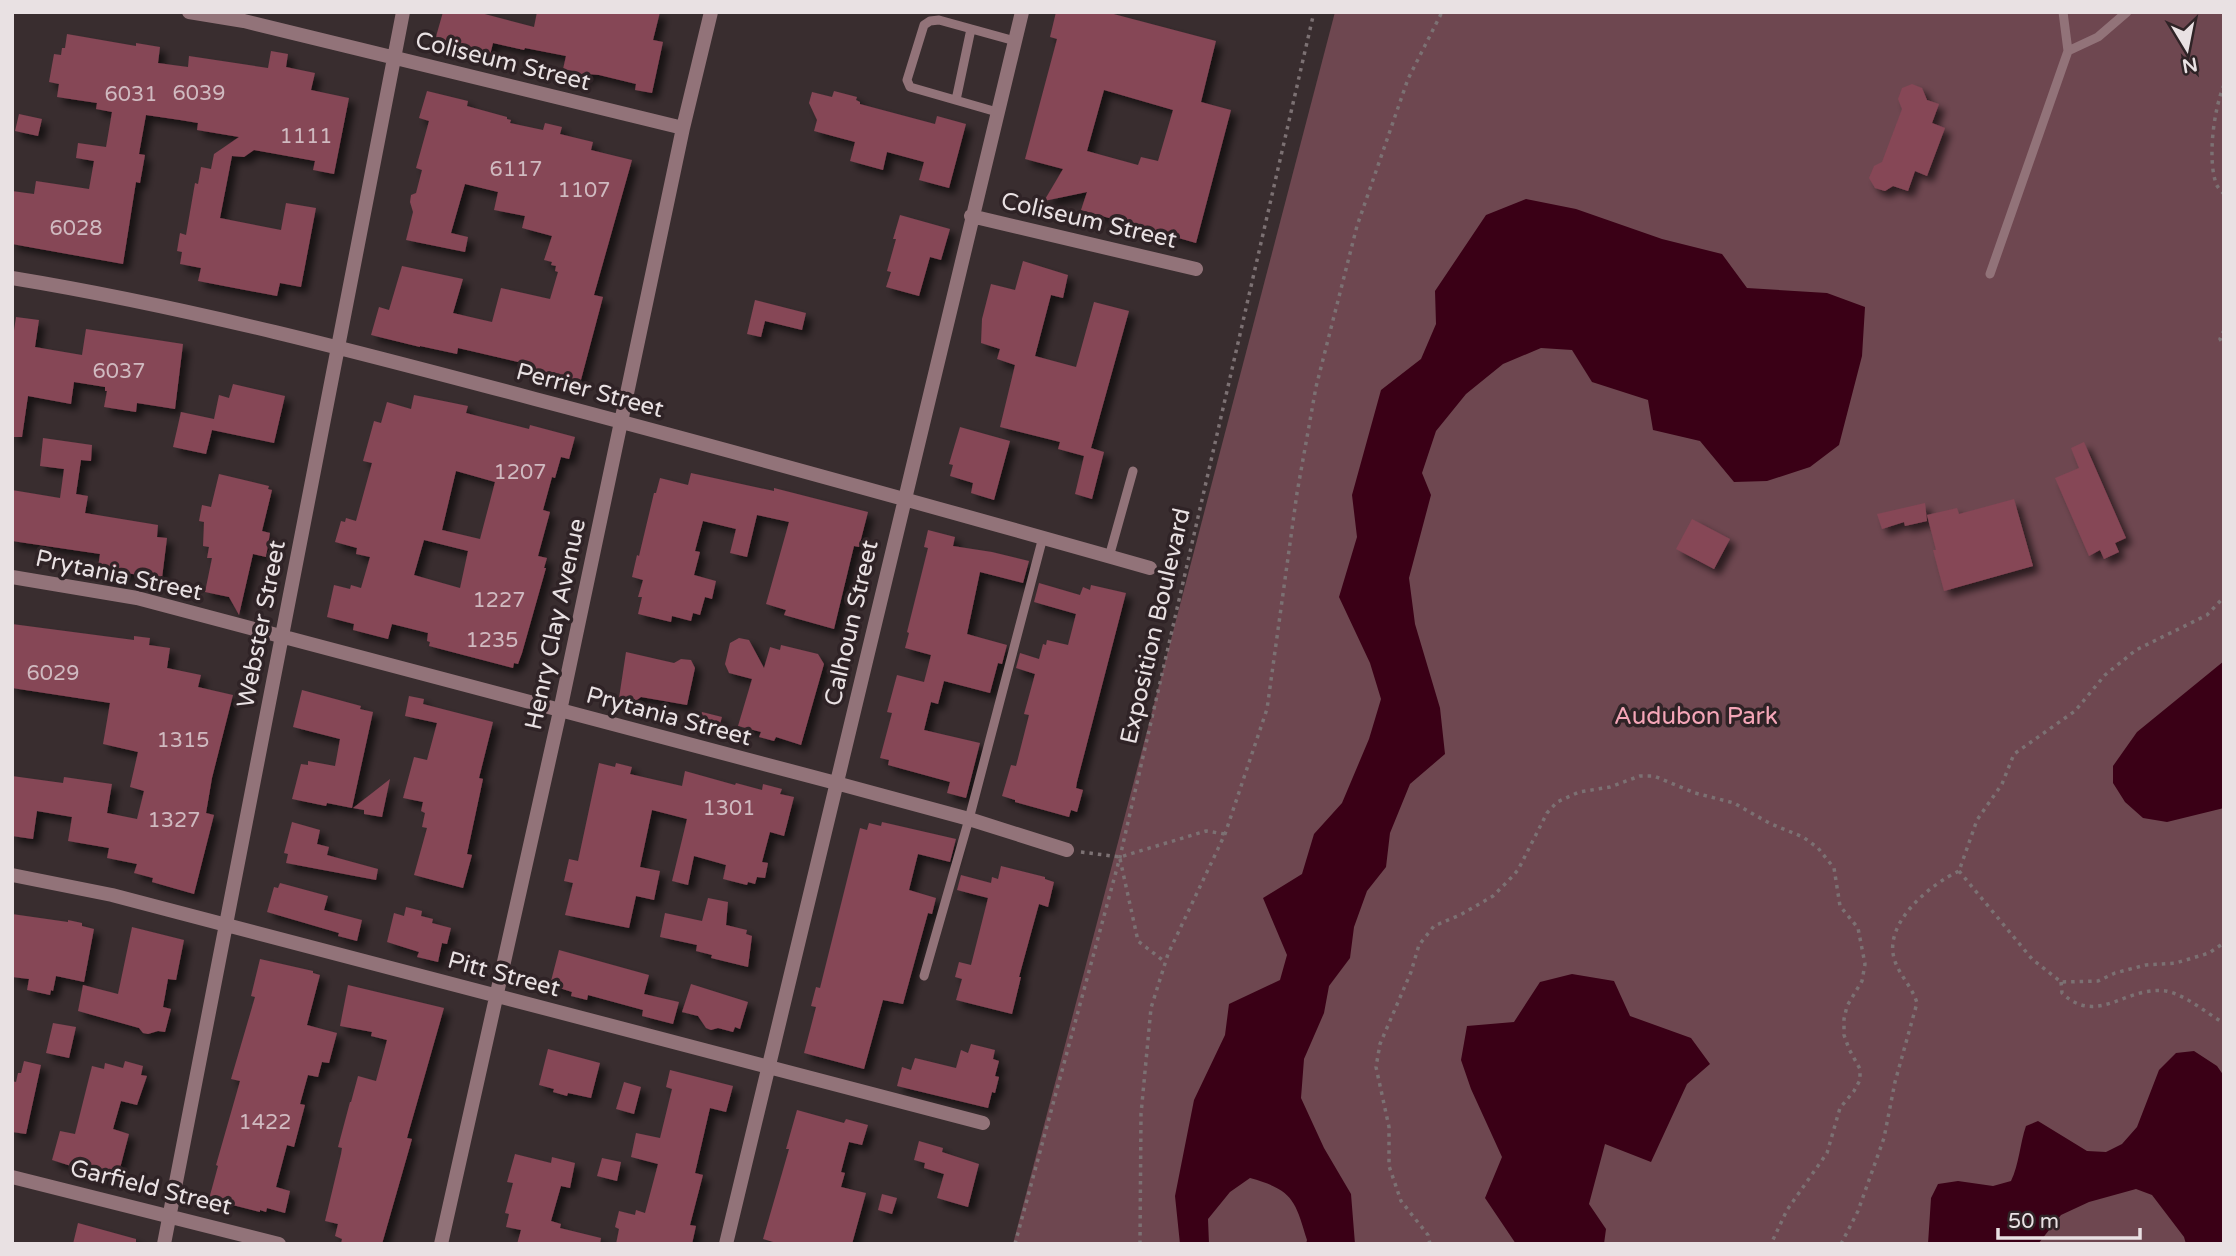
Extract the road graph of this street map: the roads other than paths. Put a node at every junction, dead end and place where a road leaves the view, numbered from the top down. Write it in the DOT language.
graph roads {
  1 [pos="189,12"];
  2 [pos="403,12"];
  3 [pos="711,12"];
  4 [pos="1022,12"];
  5 [pos="2063,12"];
  6 [pos="2127,12"];
  7 [pos="971,29"];
  8 [pos="1015,41"];
  9 [pos="2068,51"];
  10 [pos="395,58"];
  11 [pos="956,100"];
  12 [pos="998,112"];
  13 [pos="683,128"];
  14 [pos="971,216"];
  15 [pos="1196,269"];
  16 [pos="1990,274"];
  17 [pos="12,278"];
  18 [pos="340,347"];
  19 [pos="622,422"];
  20 [pos="1133,471"];
  21 [pos="904,498"];
  22 [pos="1043,537"];
  23 [pos="1109,557"];
  24 [pos="1150,568"];
  25 [pos="12,577"];
  26 [pos="282,636"];
  27 [pos="560,710"];
  28 [pos="836,783"];
  29 [pos="969,819"];
  30 [pos="1067,850"];
  31 [pos="12,876"];
  32 [pos="226,925"];
  33 [pos="924,976"];
  34 [pos="496,995"];
  35 [pos="767,1068"];
  36 [pos="983,1123"];
  37 [pos="12,1177"];
  38 [pos="169,1215"];
  39 [pos="163,1244"];
  40 [pos="279,1244"];
  41 [pos="441,1244"];
  42 [pos="726,1244"];
  1 -- 10 [label="street, Coliseum Street"];
  2 -- 10 [label="street, Webster Street"];
  3 -- 13 [label="street, Henry Clay Avenue"];
  4 -- 8 [label="street, Calhoun Street"];
  5 -- 9 [label="lane"];
  6 -- 9 [label="lane"];
  7 -- 8 [label="lane"];
  7 -- 11 [label="lane"];
  7 -- 11 [label="lane"];
  8 -- 12 [label="street, Calhoun Street"];
  9 -- 16 [label="lane"];
  10 -- 13 [label="street, Coliseum Street"];
  10 -- 18 [label="street, Webster Street"];
  11 -- 12 [label="lane"];
  12 -- 14 [label="street, Calhoun Street"];
  13 -- 19 [label="street, Henry Clay Avenue"];
  14 -- 15 [label="street, Coliseum Street"];
  14 -- 21 [label="street, Calhoun Street"];
  17 -- 18 [label="street, Perrier Street"];
  18 -- 19 [label="street, Perrier Street"];
  18 -- 26 [label="street, Webster Street"];
  19 -- 21 [label="street, Perrier Street"];
  19 -- 27 [label="street, Henry Clay Avenue"];
  20 -- 23 [label="lane"];
  21 -- 22 [label="street, Perrier Street"];
  21 -- 28 [label="street, Calhoun Street"];
  22 -- 23 [label="street, Perrier Street"];
  22 -- 29 [label="lane"];
  23 -- 24 [label="street, Perrier Street"];
  25 -- 26 [label="street, Prytania Street"];
  26 -- 27 [label="street, Prytania Street"];
  26 -- 32 [label="street, Webster Street"];
  27 -- 28 [label="street, Prytania Street"];
  27 -- 34 [label="street, Henry Clay Avenue"];
  28 -- 29 [label="street, Prytania Street"];
  28 -- 35 [label="street, Calhoun Street"];
  29 -- 30 [label="street, Prytania Street"];
  29 -- 33 [label="lane"];
  31 -- 32 [label="street, Pitt Street"];
  32 -- 34 [label="street, Pitt Street"];
  32 -- 38 [label="street, Webster Street"];
  34 -- 35 [label="street, Pitt Street"];
  34 -- 41 [label="street, Henry Clay Avenue"];
  35 -- 36 [label="street, Pitt Street"];
  35 -- 42 [label="street, Calhoun Street"];
  37 -- 38 [label="street, Garfield Street"];
  38 -- 39 [label="street, Webster Street"];
  38 -- 40 [label="street, Garfield Street"];
}
